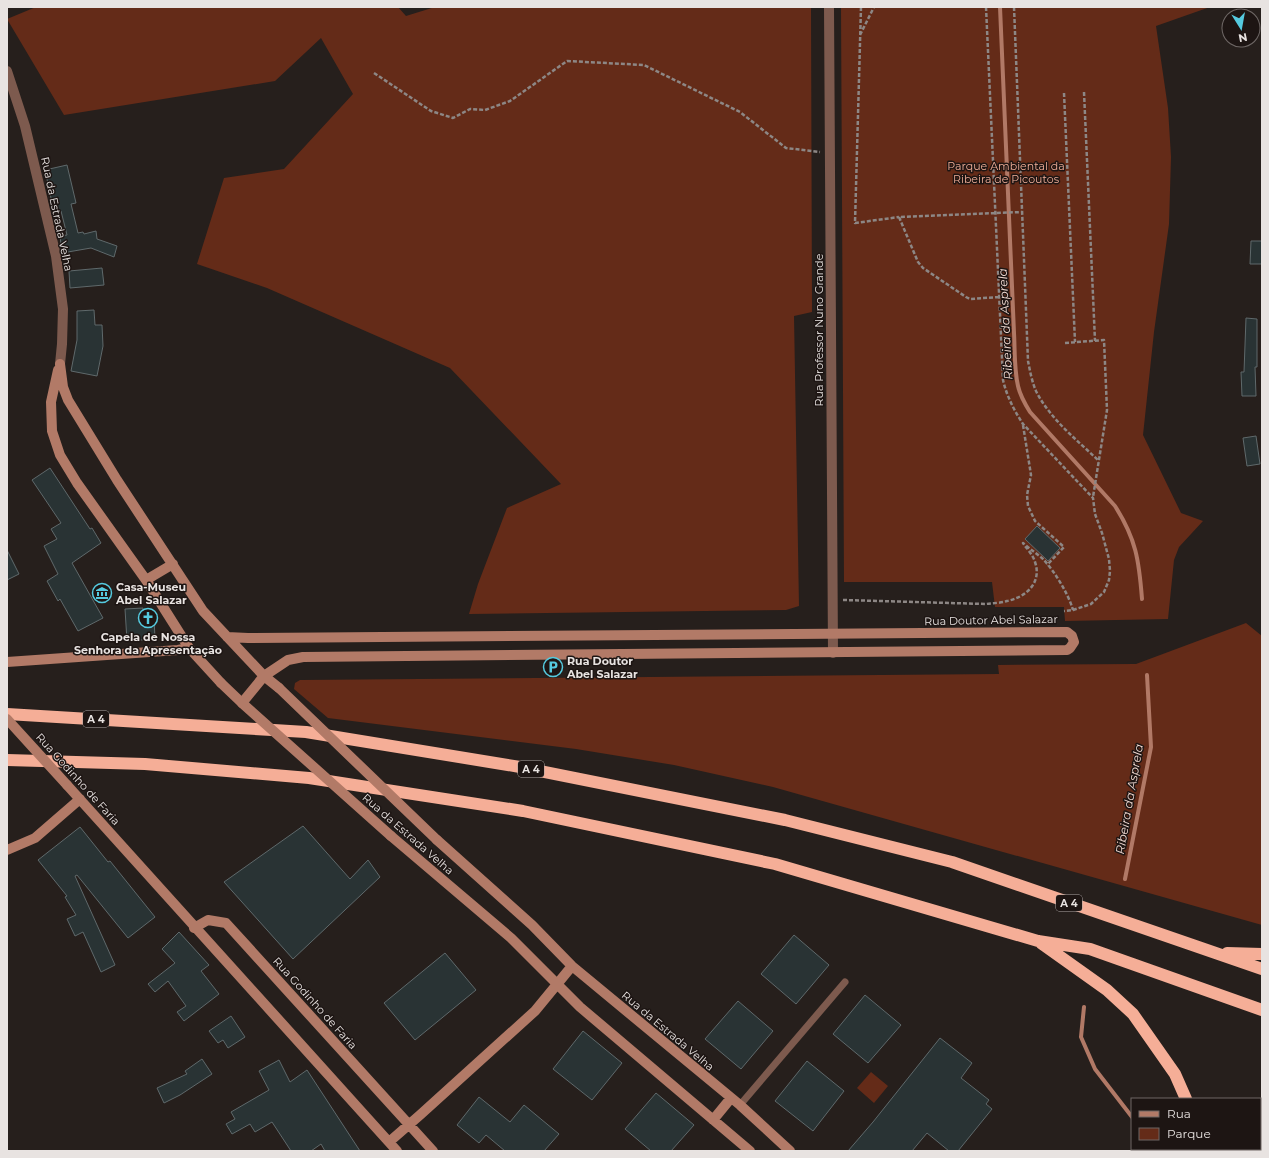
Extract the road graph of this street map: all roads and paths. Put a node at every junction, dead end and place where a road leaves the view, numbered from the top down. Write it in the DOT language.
graph roads {
  1 [pos="829,7"];
  2 [pos="861,7"];
  3 [pos="874,7"];
  4 [pos="986,7"];
  5 [pos="1014,7"];
  6 [pos="859,38"];
  7 [pos="7,71"];
  8 [pos="374,73"];
  9 [pos="1084,92"];
  10 [pos="1064,94"];
  11 [pos="831,153"];
  12 [pos="1022,212"];
  13 [pos="995,213"];
  14 [pos="899,217"];
  15 [pos="999,297"];
  16 [pos="1095,341"];
  17 [pos="1075,342"];
  18 [pos="1066,343"];
  19 [pos="60,364"];
  20 [pos="1023,424"];
  21 [pos="1099,461"];
  22 [pos="1093,498"];
  23 [pos="173,564"];
  24 [pos="1047,565"];
  25 [pos="146,580"];
  26 [pos="833,600"];
  27 [pos="1073,610"];
  28 [pos="1064,611"];
  29 [pos="833,634"];
  30 [pos="227,637"];
  31 [pos="189,648"];
  32 [pos="833,653"];
  33 [pos="7,662"];
  34 [pos="264,676"];
  35 [pos="242,703"];
  36 [pos="7,714"];
  37 [pos="7,719"];
  38 [pos="7,760"];
  39 [pos="80,799"];
  40 [pos="7,850"];
  41 [pos="194,928"];
  42 [pos="1038,941"];
  43 [pos="1214,952"];
  44 [pos="1262,954"];
  45 [pos="572,966"];
  46 [pos="1262,969"];
  47 [pos="845,982"];
  48 [pos="557,985"];
  49 [pos="1262,1010"];
  50 [pos="731,1098"];
  51 [pos="1186,1098"];
  52 [pos="740,1105"];
  53 [pos="713,1120"];
  54 [pos="410,1124"];
  55 [pos="389,1142"];
  56 [pos="397,1151"];
  57 [pos="434,1151"];
  58 [pos="750,1151"];
  59 [pos="790,1151"];
  1 -- 11 [label="street, Rua Professor Nuno Grande"];
  2 -- 6 [label="path"];
  3 -- 6 [label="path"];
  4 -- 13 [label="path"];
  5 -- 12 [label="path"];
  6 -- 14 [label="path"];
  7 -- 19 [label="street, Rua da Estrada Velha"];
  8 -- 11 [label="path"];
  9 -- 16 [label="path"];
  10 -- 17 [label="path"];
  11 -- 26 [label="street, Rua Professor Nuno Grande"];
  12 -- 13 [label="path"];
  12 -- 21 [label="path"];
  13 -- 14 [label="path"];
  13 -- 15 [label="path"];
  14 -- 15 [label="path"];
  15 -- 20 [label="path"];
  16 -- 17 [label="path"];
  16 -- 21 [label="path"];
  17 -- 18 [label="path"];
  19 -- 23 [label="street, Rua da Estrada Velha"];
  19 -- 25 [label="street, Rua da Estrada Velha"];
  20 -- 22 [label="path"];
  20 -- 24 [label="path"];
  21 -- 22 [label="path"];
  22 -- 27 [label="path"];
  23 -- 25 [label="street"];
  23 -- 30 [label="street, Rua da Estrada Velha"];
  24 -- 26 [label="path"];
  24 -- 27 [label="path"];
  25 -- 31 [label="street, Rua da Estrada Velha"];
  26 -- 29 [label="street, Rua Professor Nuno Grande"];
  27 -- 28 [label="path"];
  29 -- 30 [label="street, Rua Doutor Abel Salazar"];
  29 -- 32 [label="street, Rua Professor Nuno Grande"];
  29 -- 32 [label="street, Rua Doutor Abel Salazar"];
  30 -- 34 [label="street, Rua da Estrada Velha"];
  31 -- 33 [label="street"];
  31 -- 35 [label="street, Rua da Estrada Velha, bridge"];
  32 -- 34 [label="street, Rua Doutor Abel Salazar"];
  34 -- 35 [label="street"];
  34 -- 45 [label="street, Rua da Estrada Velha, bridge"];
  35 -- 48 [label="street, Rua da Estrada Velha, bridge"];
  36 -- 43 [label="highway, A 4"];
  37 -- 39 [label="street, Rua Godinho de Faria, bridge"];
  38 -- 42 [label="highway"];
  39 -- 40 [label="street"];
  39 -- 41 [label="street, Rua Godinho de Faria"];
  41 -- 54 [label="street, Rua Godinho de Faria"];
  41 -- 55 [label="street, Rua Godinho de Faria"];
  42 -- 49 [label="highway"];
  42 -- 51 [label="highway"];
  43 -- 44 [label="highway"];
  43 -- 46 [label="highway, A 4"];
  45 -- 48 [label="street"];
  45 -- 50 [label="street, Rua da Estrada Velha"];
  47 -- 52 [label="lane"];
  48 -- 53 [label="street, Rua da Estrada Velha"];
  48 -- 54 [label="street"];
  50 -- 52 [label="street, Rua da Estrada Velha"];
  50 -- 53 [label="street"];
  52 -- 59 [label="street, Rua da Estrada Velha"];
  53 -- 58 [label="street, Rua da Estrada Velha"];
  54 -- 55 [label="street"];
  54 -- 57 [label="street, Rua Godinho de Faria"];
  55 -- 56 [label="street, Rua Godinho de Faria"];
}
